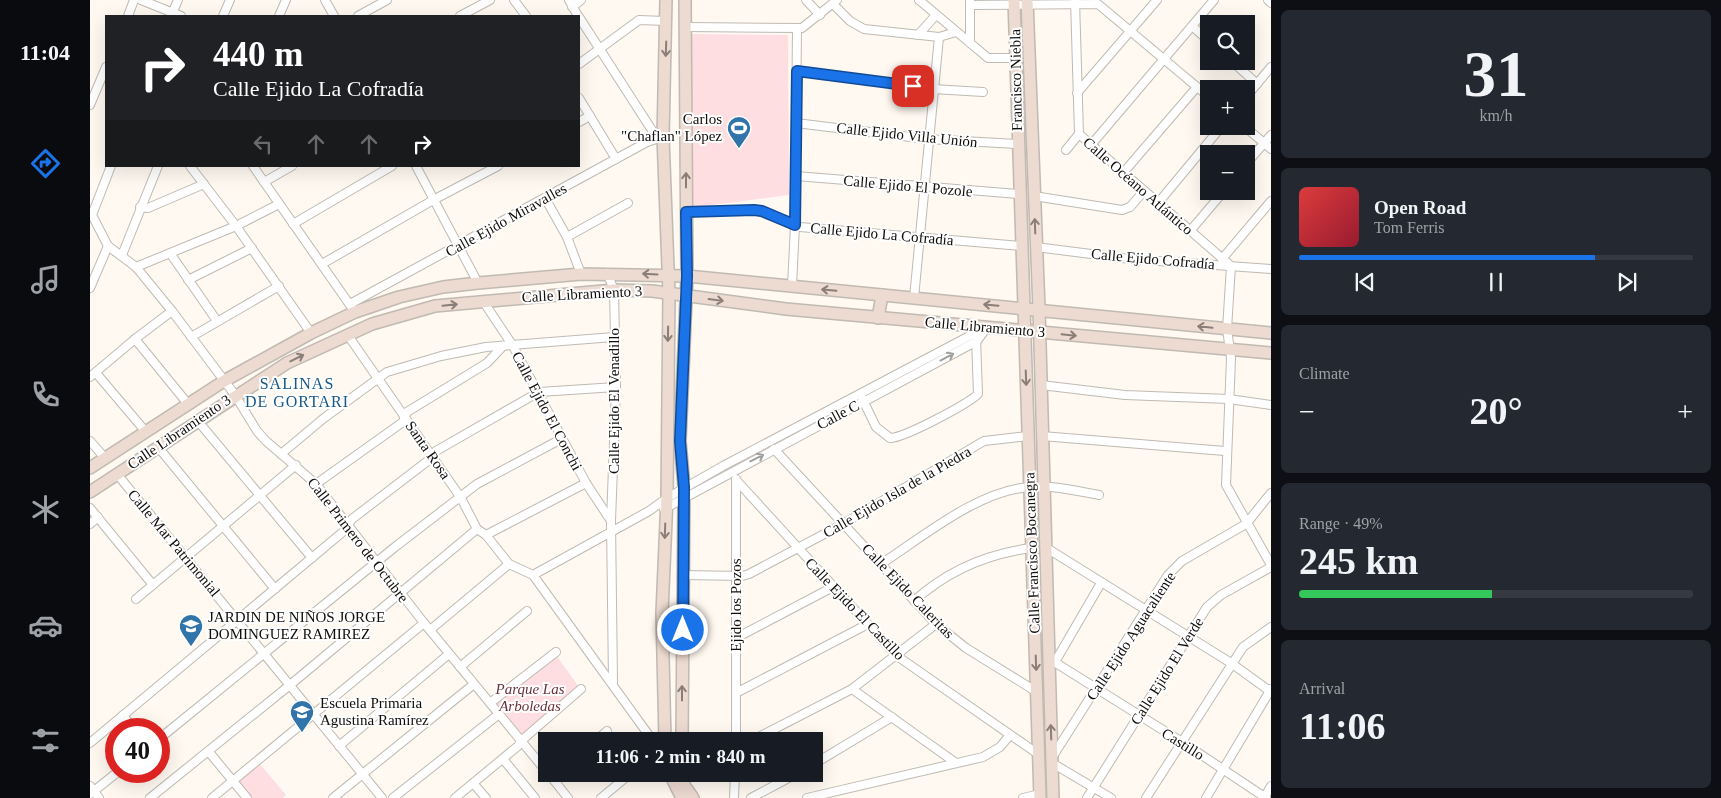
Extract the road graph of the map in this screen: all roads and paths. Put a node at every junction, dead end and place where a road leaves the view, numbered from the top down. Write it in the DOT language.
graph roads {
  1 [pos="134,0"];
  2 [pos="141,0"];
  3 [pos="178,0"];
  4 [pos="230,0"];
  5 [pos="286,0"];
  6 [pos="325,0"];
  7 [pos="387,0"];
  8 [pos="490,0"];
  9 [pos="514,0"];
  10 [pos="581,0"];
  11 [pos="666,0"];
  12 [pos="686,0"];
  13 [pos="806,0"];
  14 [pos="918,0"];
  15 [pos="1157,0"];
  16 [pos="1214,0"];
  17 [pos="1268,0"];
  18 [pos="1075,1"];
  19 [pos="835,2"];
  20 [pos="1014,2"];
  21 [pos="1027,2"];
  22 [pos="1099,2"];
  23 [pos="570,3"];
  24 [pos="970,3"];
  25 [pos="1271,3"];
  26 [pos="172,14"];
  27 [pos="128,15"];
  28 [pos="223,15"];
  29 [pos="279,15"];
  30 [pos="333,15"];
  31 [pos="360,15"];
  32 [pos="462,15"];
  33 [pos="525,15"];
  34 [pos="578,15"];
  35 [pos="820,15"];
  36 [pos="936,15"];
  37 [pos="580,18"];
  38 [pos="666,21"];
  39 [pos="1192,26"];
  40 [pos="686,27"];
  41 [pos="797,29"];
  42 [pos="1130,31"];
  43 [pos="956,32"];
  44 [pos="1200,33"];
  45 [pos="918,35"];
  46 [pos="939,37"];
  47 [pos="970,43"];
  48 [pos="600,50"];
  49 [pos="1017,58"];
  50 [pos="1164,59"];
  51 [pos="580,63"];
  52 [pos="1271,67"];
  53 [pos="105,70"];
  54 [pos="1242,70"];
  55 [pos="797,71"];
  56 [pos="1258,84"];
  57 [pos="1197,87"];
  58 [pos="1255,87"];
  59 [pos="933,89"];
  60 [pos="1200,90"];
  61 [pos="982,92"];
  62 [pos="1078,93"];
  63 [pos="580,100"];
  64 [pos="90,105"];
  65 [pos="590,116"];
  66 [pos="580,121"];
  67 [pos="796,123"];
  68 [pos="1079,134"];
  69 [pos="1215,135"];
  70 [pos="1255,135"];
  71 [pos="1271,135"];
  72 [pos="660,138"];
  73 [pos="927,139"];
  74 [pos="1264,143"];
  75 [pos="1018,144"];
  76 [pos="1091,145"];
  77 [pos="1271,149"];
  78 [pos="1066,150"];
  79 [pos="1255,154"];
  80 [pos="616,159"];
  81 [pos="111,167"];
  82 [pos="158,167"];
  83 [pos="191,167"];
  84 [pos="254,167"];
  85 [pos="290,167"];
  86 [pos="390,167"];
  87 [pos="417,167"];
  88 [pos="496,167"];
  89 [pos="1123,173"];
  90 [pos="796,176"];
  91 [pos="264,182"];
  92 [pos="204,184"];
  93 [pos="923,188"];
  94 [pos="1144,191"];
  95 [pos="1019,194"];
  96 [pos="1034,196"];
  97 [pos="545,198"];
  98 [pos="434,199"];
  99 [pos="1216,200"];
  100 [pos="1271,201"];
  101 [pos="628,202"];
  102 [pos="1158,203"];
  103 [pos="280,204"];
  104 [pos="140,207"];
  105 [pos="686,212"];
  106 [pos="91,215"];
  107 [pos="293,224"];
  108 [pos="795,225"];
  109 [pos="236,226"];
  110 [pos="1190,231"];
  111 [pos="567,237"];
  112 [pos="919,238"];
  113 [pos="108,246"];
  114 [pos="460,246"];
  115 [pos="1022,246"];
  116 [pos="1036,247"];
  117 [pos="252,248"];
  118 [pos="170,253"];
  119 [pos="122,255"];
  120 [pos="1222,259"];
  121 [pos="322,264"];
  122 [pos="1231,266"];
  123 [pos="136,267"];
  124 [pos="1270,268"];
  125 [pos="581,274"];
  126 [pos="607,274"];
  127 [pos="669,275"];
  128 [pos="687,276"];
  129 [pos="188,280"];
  130 [pos="478,283"];
  131 [pos="279,286"];
  132 [pos="792,286"];
  133 [pos="90,288"];
  134 [pos="614,290"];
  135 [pos="669,293"];
  136 [pos="685,295"];
  137 [pos="882,295"];
  138 [pos="914,298"];
  139 [pos="483,301"];
  140 [pos="352,308"];
  141 [pos="1024,308"];
  142 [pos="1039,309"];
  143 [pos="172,311"];
  144 [pos="878,318"];
  145 [pos="217,321"];
  146 [pos="1227,329"];
  147 [pos="1024,330"];
  148 [pos="979,332"];
  149 [pos="1038,332"];
  150 [pos="311,333"];
  151 [pos="1271,333"];
  152 [pos="348,334"];
  153 [pos="191,336"];
  154 [pos="614,336"];
  155 [pos="135,339"];
  156 [pos="503,346"];
  157 [pos="512,346"];
  158 [pos="1229,349"];
  159 [pos="1271,353"];
  160 [pos="93,375"];
  161 [pos="377,378"];
  162 [pos="224,381"];
  163 [pos="1041,385"];
  164 [pos="616,387"];
  165 [pos="539,392"];
  166 [pos="235,395"];
  167 [pos="862,398"];
  168 [pos="1229,399"];
  169 [pos="188,404"];
  170 [pos="1271,405"];
  171 [pos="404,417"];
  172 [pos="197,420"];
  173 [pos="146,432"];
  174 [pos="1028,436"];
  175 [pos="1042,436"];
  176 [pos="789,437"];
  177 [pos="563,438"];
  178 [pos="90,441"];
  179 [pos="158,447"];
  180 [pos="774,449"];
  181 [pos="1225,451"];
  182 [pos="281,454"];
  183 [pos="432,456"];
  184 [pos="105,458"];
  185 [pos="296,465"];
  186 [pos="90,468"];
  187 [pos="730,472"];
  188 [pos="117,474"];
  189 [pos="737,481"];
  190 [pos="586,483"];
  191 [pos="316,484"];
  192 [pos="1029,487"];
  193 [pos="1043,487"];
  194 [pos="90,492"];
  195 [pos="684,492"];
  196 [pos="1271,493"];
  197 [pos="1099,494"];
  198 [pos="260,495"];
  199 [pos="461,498"];
  200 [pos="666,503"];
  201 [pos="90,508"];
  202 [pos="98,518"];
  203 [pos="611,521"];
  204 [pos="90,524"];
  205 [pos="843,524"];
  206 [pos="1246,524"];
  207 [pos="347,525"];
  208 [pos="222,526"];
  209 [pos="477,529"];
  210 [pos="612,531"];
  211 [pos="486,535"];
  212 [pos="1045,547"];
  213 [pos="1031,548"];
  214 [pos="797,549"];
  215 [pos="186,557"];
  216 [pos="312,558"];
  217 [pos="376,564"];
  218 [pos="510,564"];
  219 [pos="882,564"];
  220 [pos="1271,566"];
  221 [pos="533,574"];
  222 [pos="683,575"];
  223 [pos="736,576"];
  224 [pos="1101,583"];
  225 [pos="153,585"];
  226 [pos="833,587"];
  227 [pos="275,589"];
  228 [pos="400,594"];
  229 [pos="136,599"];
  230 [pos="914,600"];
  231 [pos="527,610"];
  232 [pos="1146,611"];
  233 [pos="238,620"];
  234 [pos="424,623"];
  235 [pos="868,624"];
  236 [pos="936,624"];
  237 [pos="1271,627"];
  238 [pos="430,630"];
  239 [pos="1187,637"];
  240 [pos="736,638"];
  241 [pos="556,652"];
  242 [pos="264,653"];
  243 [pos="449,654"];
  244 [pos="897,656"];
  245 [pos="1051,660"];
  246 [pos="1231,663"];
  247 [pos="460,667"];
  248 [pos="612,682"];
  249 [pos="474,684"];
  250 [pos="290,686"];
  251 [pos="581,689"];
  252 [pos="852,689"];
  253 [pos="1096,690"];
  254 [pos="1270,691"];
  255 [pos="1037,692"];
  256 [pos="736,693"];
  257 [pos="490,703"];
  258 [pos="499,714"];
  259 [pos="123,716"];
  260 [pos="314,716"];
  261 [pos="1139,716"];
  262 [pos="892,717"];
  263 [pos="170,730"];
  264 [pos="607,730"];
  265 [pos="605,732"];
  266 [pos="647,732"];
  267 [pos="665,732"];
  268 [pos="682,732"];
  269 [pos="736,732"];
  270 [pos="768,732"];
  271 [pos="1010,736"];
  272 [pos="521,741"];
  273 [pos="1182,742"];
  274 [pos="90,743"];
  275 [pos="339,746"];
  276 [pos="209,752"];
  277 [pos="1038,754"];
  278 [pos="503,759"];
  279 [pos="823,759"];
  280 [pos="538,760"];
  281 [pos="1052,760"];
  282 [pos="956,763"];
  283 [pos="1224,770"];
  284 [pos="362,774"];
  285 [pos="105,782"];
  286 [pos="557,782"];
  287 [pos="620,782"];
  288 [pos="674,782"];
  289 [pos="683,782"];
  290 [pos="734,782"];
  291 [pos="781,782"];
  292 [pos="233,783"];
  293 [pos="473,783"];
  294 [pos="1271,786"];
  295 [pos="1094,787"];
  296 [pos="93,792"];
  297 [pos="1040,796"];
  298 [pos="150,798"];
  299 [pos="212,798"];
  300 [pos="247,798"];
  301 [pos="333,798"];
  302 [pos="382,798"];
  303 [pos="393,798"];
  304 [pos="455,798"];
  305 [pos="486,798"];
  306 [pos="535,798"];
  307 [pos="568,798"];
  308 [pos="601,798"];
  309 [pos="682,798"];
  310 [pos="693,798"];
  311 [pos="734,798"];
  312 [pos="750,798"];
  313 [pos="807,798"];
  314 [pos="1023,798"];
  315 [pos="1053,798"];
  316 [pos="1087,798"];
  317 [pos="1110,798"];
  318 [pos="1146,798"];
  319 [pos="1206,798"];
  320 [pos="1265,798"];
  1 -- 27 [label="street"];
  2 -- 26 [label="street"];
  3 -- 26 [label="street"];
  4 -- 28 [label="street"];
  5 -- 29 [label="street"];
  6 -- 30 [label="street"];
  7 -- 31 [label="street"];
  8 -- 32 [label="street"];
  9 -- 33 [label="street"];
  10 -- 23 [label="street"];
  11 -- 38 [label="street"];
  12 -- 40 [label="street"];
  13 -- 35 [label="street"];
  14 -- 36 [label="street"];
  15 -- 42 [label="street"];
  16 -- 39 [label="street"];
  17 -- 25 [label="street"];
  18 -- 21 [label="street"];
  18 -- 22 [label="street"];
  18 -- 62 [label="street, Calle Océano Atlántico"];
  19 -- 35 [label="street"];
  19 -- 45 [label="street"];
  20 -- 21 [label="street"];
  20 -- 24 [label="street"];
  20 -- 49 [label="street, Francisco Niebla"];
  21 -- 96 [label="street, Francisco Niebla"];
  22 -- 42 [label="street"];
  23 -- 34 [label="street"];
  24 -- 47 [label="street"];
  35 -- 41 [label="street"];
  36 -- 43 [label="street"];
  36 -- 45 [label="street"];
  37 -- 48 [label="street"];
  38 -- 48 [label="street"];
  38 -- 72 [label="street, one-way"];
  39 -- 44 [label="street"];
  39 -- 50 [label="street"];
  40 -- 41 [label="street"];
  105 -- 40 [label="street, one-way"];
  41 -- 55 [label="street"];
  42 -- 50 [label="street"];
  42 -- 62 [label="street"];
  43 -- 46 [label="street"];
  43 -- 47 [label="street"];
  45 -- 46 [label="street"];
  46 -- 59 [label="street"];
  47 -- 49 [label="street"];
  48 -- 51 [label="street"];
  48 -- 72 [label="street"];
  49 -- 75 [label="street, Francisco Niebla"];
  50 -- 57 [label="street"];
  50 -- 76 [label="street"];
  52 -- 56 [label="street"];
  53 -- 64 [label="street"];
  54 -- 56 [label="street"];
  55 -- 59 [label="street"];
  55 -- 67 [label="street"];
  56 -- 58 [label="street"];
  57 -- 60 [label="street"];
  57 -- 89 [label="street"];
  59 -- 61 [label="street"];
  59 -- 73 [label="street"];
  62 -- 68 [label="street, Calle Océano Atlántico"];
  63 -- 65 [label="street"];
  65 -- 66 [label="street"];
  65 -- 80 [label="street"];
  67 -- 73 [label="street, Calle Ejido Villa Unión"];
  67 -- 90 [label="street"];
  68 -- 76 [label="street, Calle Océano Atlántico"];
  68 -- 78 [label="street"];
  69 -- 102 [label="street"];
  70 -- 74 [label="street"];
  71 -- 74 [label="street"];
  72 -- 80 [label="street, Calle Ejido Miravalles"];
  72 -- 127 [label="street"];
  73 -- 75 [label="street, Calle Ejido Villa Unión"];
  73 -- 93 [label="street"];
  74 -- 77 [label="street"];
  74 -- 79 [label="street"];
  75 -- 95 [label="street, Francisco Niebla"];
  76 -- 89 [label="street, Calle Océano Atlántico"];
  80 -- 97 [label="street, Calle Ejido Miravalles"];
  81 -- 106 [label="street"];
  82 -- 104 [label="street"];
  83 -- 92 [label="street"];
  84 -- 91 [label="street"];
  85 -- 91 [label="street"];
  86 -- 107 [label="street"];
  87 -- 98 [label="street"];
  88 -- 98 [label="street"];
  89 -- 94 [label="street, Calle Océano Atlántico"];
  90 -- 93 [label="street, Calle Ejido El Pozole"];
  90 -- 108 [label="street"];
  91 -- 103 [label="street"];
  92 -- 104 [label="street"];
  92 -- 109 [label="street"];
  93 -- 95 [label="street, Calle Ejido El Pozole"];
  93 -- 112 [label="street"];
  94 -- 96 [label="street"];
  94 -- 102 [label="street, Calle Océano Atlántico"];
  95 -- 115 [label="street, Francisco Niebla"];
  116 -- 96 [label="street, Francisco Niebla, one-way"];
  97 -- 111 [label="street"];
  97 -- 114 [label="street, Calle Ejido Miravalles"];
  98 -- 114 [label="street"];
  98 -- 121 [label="street"];
  99 -- 110 [label="street"];
  100 -- 120 [label="street"];
  101 -- 111 [label="street"];
  102 -- 110 [label="street, Calle Océano Atlántico"];
  103 -- 107 [label="street"];
  103 -- 109 [label="street"];
  104 -- 119 [label="street"];
  105 -- 108 [label="street, Calle Ejido La Cofradía"];
  105 -- 128 [label="street"];
  106 -- 113 [label="street"];
  107 -- 121 [label="street"];
  108 -- 112 [label="street, Calle Ejido La Cofradía"];
  108 -- 132 [label="street"];
  109 -- 117 [label="street"];
  109 -- 118 [label="street"];
  110 -- 120 [label="street, Calle Océano Atlántico"];
  111 -- 125 [label="street"];
  112 -- 115 [label="street, Calle Ejido La Cofradía"];
  112 -- 138 [label="street"];
  113 -- 119 [label="street, Calle Primero de Octubre"];
  113 -- 133 [label="street"];
  114 -- 130 [label="street"];
  114 -- 140 [label="street, Calle Ejido Miravalles"];
  115 -- 141 [label="street, Calle Francisco Bocanegra"];
  116 -- 122 [label="street, Calle Ejido Cofradía"];
  116 -- 142 [label="street, Calle Francisco Bocanegra"];
  117 -- 129 [label="street"];
  117 -- 131 [label="street"];
  118 -- 123 [label="street"];
  118 -- 129 [label="street"];
  119 -- 123 [label="street, Calle Primero de Octubre"];
  120 -- 122 [label="street, Calle Océano Atlántico"];
  121 -- 140 [label="street"];
  122 -- 124 [label="street, Calle Ejido Cofradía"];
  122 -- 146 [label="street"];
  123 -- 143 [label="street, Calle Primero de Octubre"];
  125 -- 126 [label="street, Calle Libramiento 3"];
  125 -- 130 [label="street, Calle Libramiento 3"];
  127 -- 126 [label="street, Calle Libramiento 3, one-way"];
  126 -- 134 [label="street, Calle Ejido El Venadillo"];
  127 -- 128 [label="street, Calle Libramiento 3"];
  127 -- 135 [label="street"];
  128 -- 132 [label="street, Calle Libramiento 3"];
  128 -- 136 [label="street"];
  129 -- 145 [label="street"];
  130 -- 140 [label="street, Calle Libramiento 3"];
  131 -- 145 [label="street"];
  131 -- 150 [label="street"];
  137 -- 132 [label="street, Calle Libramiento 3, one-way"];
  134 -- 135 [label="street, Calle Libramiento 3"];
  134 -- 139 [label="street, Calle Libramiento 3"];
  134 -- 154 [label="street, Calle Ejido El Venadillo"];
  135 -- 136 [label="street, Calle Libramiento 3"];
  135 -- 200 [label="street, one-way"];
  136 -- 144 [label="street, Calle Libramiento 3, one-way"];
  136 -- 195 [label="street"];
  137 -- 138 [label="street, Calle Libramiento 3"];
  137 -- 144 [label="street"];
  141 -- 138 [label="street, Calle Libramiento 3, one-way"];
  152 -- 139 [label="street, Calle Libramiento 3, one-way"];
  139 -- 157 [label="street, Calle Ejido El Conchi"];
  140 -- 150 [label="street, Calle Libramiento 3"];
  141 -- 142 [label="street, Calle Libramiento 3"];
  141 -- 147 [label="street, Calle Francisco Bocanegra"];
  146 -- 142 [label="street, Calle Libramiento 3, one-way"];
  142 -- 149 [label="street, Calle Francisco Bocanegra"];
  143 -- 153 [label="street, Calle Primero de Octubre"];
  143 -- 155 [label="street"];
  144 -- 148 [label="street, Calle Libramiento 3"];
  145 -- 153 [label="street"];
  146 -- 151 [label="street, Calle Libramiento 3"];
  146 -- 158 [label="street"];
  147 -- 148 [label="street, Calle Libramiento 3"];
  147 -- 149 [label="street, Calle Libramiento 3"];
  147 -- 174 [label="street, Calle Francisco Bocanegra, one-way"];
  148 -- 167 [label="street, Calle C"];
  148 -- 167 [label="street"];
  149 -- 158 [label="street, Calle Libramiento 3, one-way"];
  149 -- 163 [label="street, Calle Francisco Bocanegra"];
  150 -- 162 [label="street, Calle Libramiento 3"];
  152 -- 161 [label="street, Santa Rosa"];
  166 -- 152 [label="street, Calle Libramiento 3, one-way"];
  153 -- 162 [label="street, Calle Primero de Octubre"];
  154 -- 157 [label="street"];
  154 -- 164 [label="street, Calle Ejido El Venadillo"];
  155 -- 160 [label="street"];
  155 -- 169 [label="street"];
  156 -- 157 [label="street"];
  156 -- 161 [label="street"];
  156 -- 171 [label="street"];
  157 -- 165 [label="street, Calle Ejido El Conchi"];
  158 -- 159 [label="street, Calle Libramiento 3"];
  158 -- 168 [label="street"];
  160 -- 173 [label="street"];
  161 -- 171 [label="street, Santa Rosa"];
  161 -- 182 [label="street"];
  162 -- 166 [label="street, Calle Primero de Octubre"];
  162 -- 169 [label="street, Calle Libramiento 3"];
  163 -- 168 [label="street"];
  163 -- 175 [label="street, Calle Francisco Bocanegra"];
  164 -- 165 [label="street"];
  164 -- 203 [label="street, Calle Ejido El Venadillo"];
  165 -- 177 [label="street, Calle Ejido El Conchi"];
  165 -- 183 [label="street"];
  166 -- 172 [label="street, Calle Libramiento 3"];
  166 -- 182 [label="street, Calle Primero de Octubre"];
  167 -- 176 [label="street, Calle C"];
  168 -- 170 [label="street"];
  168 -- 181 [label="street"];
  169 -- 173 [label="street, Calle Libramiento 3"];
  171 -- 183 [label="street, Santa Rosa"];
  171 -- 191 [label="street"];
  172 -- 179 [label="street, Calle Libramiento 3"];
  172 -- 198 [label="street"];
  173 -- 184 [label="street, Calle Libramiento 3"];
  174 -- 192 [label="street, Calle Francisco Bocanegra"];
  174 -- 205 [label="street, Calle Ejido Isla de la Piedra"];
  175 -- 181 [label="street"];
  175 -- 193 [label="street, Calle Francisco Bocanegra"];
  176 -- 180 [label="street, Calle C"];
  176 -- 195 [label="street, Calle C"];
  177 -- 190 [label="street, Calle Ejido El Conchi"];
  177 -- 199 [label="street"];
  178 -- 184 [label="street"];
  179 -- 188 [label="street, Calle Libramiento 3"];
  179 -- 208 [label="street"];
  187 -- 180 [label="street, Calle C, one-way"];
  180 -- 205 [label="street, Calle Ejido Caleritas"];
  181 -- 206 [label="street"];
  182 -- 185 [label="street, Calle Primero de Octubre"];
  183 -- 199 [label="street, Santa Rosa"];
  183 -- 207 [label="street"];
  184 -- 186 [label="street, Calle Libramiento 3"];
  185 -- 191 [label="street, Calle Primero de Octubre"];
  185 -- 198 [label="street"];
  187 -- 189 [label="street"];
  187 -- 195 [label="street, Calle C"];
  188 -- 194 [label="street, Calle Libramiento 3"];
  188 -- 215 [label="street, Calle Mar Patrimonial"];
  189 -- 214 [label="street, Calle Ejido El Castillo"];
  189 -- 223 [label="street, Ejido los Pozos"];
  190 -- 203 [label="street, Calle Ejido El Conchi"];
  190 -- 211 [label="street"];
  191 -- 207 [label="street, Calle Primero de Octubre"];
  192 -- 193 [label="street"];
  192 -- 213 [label="street, Calle Francisco Bocanegra"];
  192 -- 219 [label="street"];
  193 -- 197 [label="street"];
  193 -- 212 [label="street, Calle Francisco Bocanegra"];
  195 -- 200 [label="street"];
  195 -- 222 [label="street"];
  196 -- 206 [label="street, Calle Ejido Aguacaliente"];
  198 -- 208 [label="street"];
  198 -- 216 [label="street"];
  199 -- 209 [label="street, Santa Rosa"];
  199 -- 217 [label="street"];
  200 -- 210 [label="street"];
  200 -- 267 [label="street, one-way"];
  201 -- 202 [label="street"];
  202 -- 204 [label="street"];
  202 -- 225 [label="street"];
  203 -- 210 [label="street, Calle Ejido El Venadillo"];
  205 -- 214 [label="street, Calle Ejido Isla de la Piedra"];
  205 -- 219 [label="street, Calle Ejido Caleritas"];
  206 -- 220 [label="street"];
  206 -- 232 [label="street, Calle Ejido Aguacaliente"];
  207 -- 216 [label="street"];
  207 -- 217 [label="street, Calle Primero de Octubre"];
  208 -- 215 [label="street"];
  208 -- 227 [label="street"];
  209 -- 211 [label="street, Santa Rosa"];
  209 -- 228 [label="street"];
  210 -- 221 [label="street"];
  210 -- 248 [label="street, Calle Ejido El Venadillo"];
  211 -- 218 [label="street, Santa Rosa"];
  212 -- 224 [label="street"];
  212 -- 245 [label="street, Calle Francisco Bocanegra"];
  213 -- 230 [label="street"];
  213 -- 255 [label="street, Calle Francisco Bocanegra, one-way"];
  214 -- 223 [label="street, Calle Ejido Isla de la Piedra"];
  214 -- 226 [label="street, Calle Ejido El Castillo"];
  215 -- 225 [label="street"];
  215 -- 233 [label="street, Calle Mar Patrimonial"];
  216 -- 227 [label="street"];
  217 -- 228 [label="street, Calle Primero de Octubre"];
  217 -- 242 [label="street"];
  218 -- 221 [label="street"];
  218 -- 238 [label="street"];
  219 -- 230 [label="street, Calle Ejido Caleritas"];
  220 -- 239 [label="street, Calle Ejido El Verde"];
  221 -- 248 [label="street"];
  222 -- 223 [label="street, Calle Ejido Isla de la Piedra"];
  268 -- 222 [label="street, one-way"];
  223 -- 240 [label="street, Ejido los Pozos"];
  224 -- 232 [label="street"];
  224 -- 245 [label="street"];
  225 -- 229 [label="street"];
  226 -- 235 [label="street, Calle Ejido El Castillo"];
  226 -- 240 [label="street"];
  227 -- 233 [label="street"];
  228 -- 234 [label="street, Calle Primero de Octubre"];
  228 -- 250 [label="street"];
  230 -- 236 [label="street, Calle Ejido Caleritas"];
  231 -- 247 [label="street"];
  232 -- 239 [label="street"];
  232 -- 253 [label="street, Calle Ejido Aguacaliente"];
  233 -- 242 [label="street, Calle Mar Patrimonial"];
  233 -- 259 [label="street"];
  234 -- 238 [label="street, Calle Primero de Octubre"];
  234 -- 260 [label="street"];
  235 -- 244 [label="street, Calle Ejido El Castillo"];
  235 -- 256 [label="street"];
  236 -- 244 [label="street"];
  236 -- 255 [label="street, Calle Ejido Caleritas"];
  237 -- 246 [label="street"];
  238 -- 243 [label="street, Calle Primero de Octubre"];
  239 -- 246 [label="street"];
  239 -- 261 [label="street, Calle Ejido El Verde"];
  240 -- 256 [label="street, Ejido los Pozos"];
  241 -- 257 [label="street"];
  242 -- 250 [label="street, Calle Mar Patrimonial"];
  242 -- 263 [label="street"];
  243 -- 247 [label="street, Calle Primero de Octubre"];
  243 -- 275 [label="street"];
  244 -- 252 [label="street"];
  244 -- 271 [label="street, Calle Ejido El Castillo"];
  245 -- 253 [label="street, Castillo"];
  281 -- 245 [label="street, Calle Francisco Bocanegra, one-way"];
  246 -- 254 [label="street"];
  246 -- 273 [label="street"];
  247 -- 249 [label="street, Calle Primero de Octubre"];
  248 -- 266 [label="street"];
  249 -- 257 [label="street, Calle Primero de Octubre"];
  249 -- 284 [label="street"];
  250 -- 260 [label="street, Calle Mar Patrimonial"];
  250 -- 276 [label="street"];
  251 -- 272 [label="street"];
  252 -- 262 [label="street"];
  252 -- 270 [label="street"];
  253 -- 261 [label="street, Castillo"];
  253 -- 281 [label="street, Calle Ejido Aguacaliente"];
  254 -- 283 [label="street"];
  255 -- 277 [label="street, Calle Francisco Bocanegra"];
  256 -- 269 [label="street, Ejido los Pozos"];
  257 -- 258 [label="street, Calle Primero de Octubre"];
  258 -- 272 [label="street, Calle Primero de Octubre"];
  258 -- 303 [label="street"];
  259 -- 274 [label="street"];
  260 -- 275 [label="street, Calle Mar Patrimonial"];
  260 -- 292 [label="street"];
  261 -- 273 [label="street, Castillo"];
  261 -- 295 [label="street, Calle Ejido El Verde"];
  262 -- 279 [label="street"];
  262 -- 282 [label="street"];
  264 -- 265 [label="street"];
  271 -- 277 [label="street, Calle Ejido El Castillo"];
  271 -- 282 [label="street"];
  272 -- 278 [label="street"];
  272 -- 280 [label="street, Calle Primero de Octubre"];
  273 -- 283 [label="street, Castillo"];
  273 -- 318 [label="street"];
  275 -- 284 [label="street, Calle Mar Patrimonial"];
  276 -- 292 [label="street"];
  276 -- 298 [label="street"];
  277 -- 297 [label="street, Calle Francisco Bocanegra"];
  278 -- 293 [label="street"];
  278 -- 306 [label="street"];
  281 -- 295 [label="street"];
  281 -- 315 [label="street, Calle Francisco Bocanegra"];
  282 -- 313 [label="street"];
  283 -- 319 [label="street"];
  283 -- 320 [label="street, Castillo"];
  284 -- 301 [label="street"];
  284 -- 302 [label="street, Calle Mar Patrimonial"];
  285 -- 296 [label="street"];
  286 -- 307 [label="street, Calle Primero de Octubre"];
  287 -- 308 [label="street"];
  288 -- 309 [label="street"];
  289 -- 310 [label="street"];
  290 -- 311 [label="street"];
  291 -- 312 [label="street"];
  292 -- 299 [label="street"];
  292 -- 300 [label="street"];
  293 -- 304 [label="street"];
  293 -- 305 [label="street"];
  294 -- 320 [label="street"];
  295 -- 316 [label="street, Calle Ejido El Verde"];
  295 -- 317 [label="street"];
  297 -- 314 [label="street"];
}
